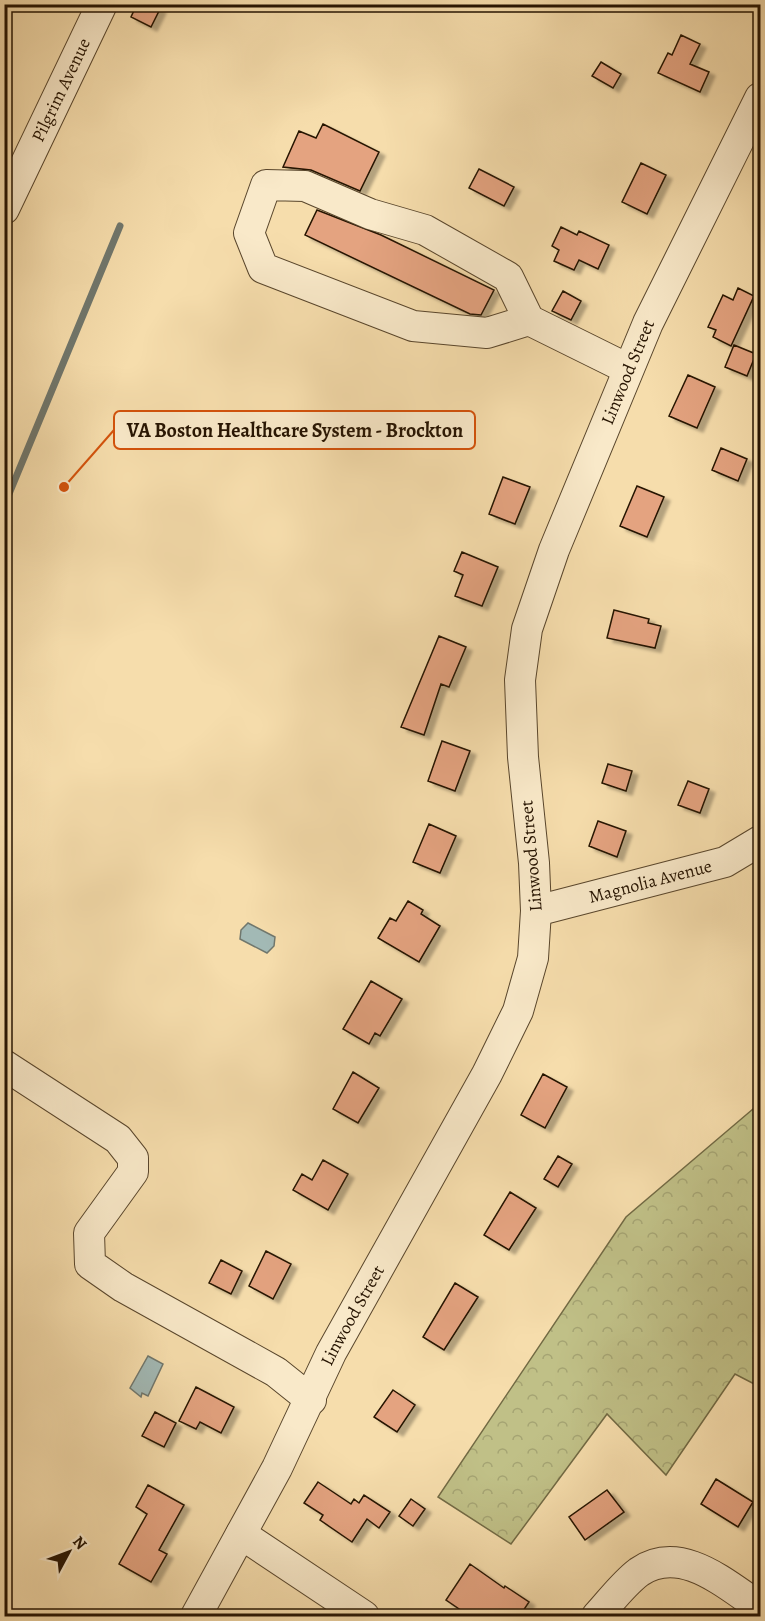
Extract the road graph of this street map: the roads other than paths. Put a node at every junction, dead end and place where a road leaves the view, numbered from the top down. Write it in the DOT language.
graph roads {
  1 [pos="102,4"];
  2 [pos="760,98"];
  3 [pos="4,209"];
  4 [pos="529,320"];
  5 [pos="628,369"];
  6 [pos="760,841"];
  7 [pos="536,911"];
  8 [pos="4,1065"];
  9 [pos="311,1400"];
  10 [pos="241,1534"];
  11 [pos="760,1607"];
  12 [pos="196,1617"];
  13 [pos="364,1617"];
  14 [pos="597,1617"];
  1 -- 3 [label="street, Pilgrim Avenue"];
  2 -- 5 [label="street, Linwood Street"];
  4 -- 4 [label="street"];
  4 -- 5 [label="street"];
  5 -- 7 [label="street, Linwood Street"];
  6 -- 7 [label="street, Magnolia Avenue"];
  7 -- 9 [label="street, Linwood Street"];
  8 -- 9 [label="street"];
  9 -- 10 [label="street, Linwood Street"];
  10 -- 12 [label="street, Linwood Street"];
  10 -- 13 [label="street"];
  11 -- 14 [label="street"];
}
